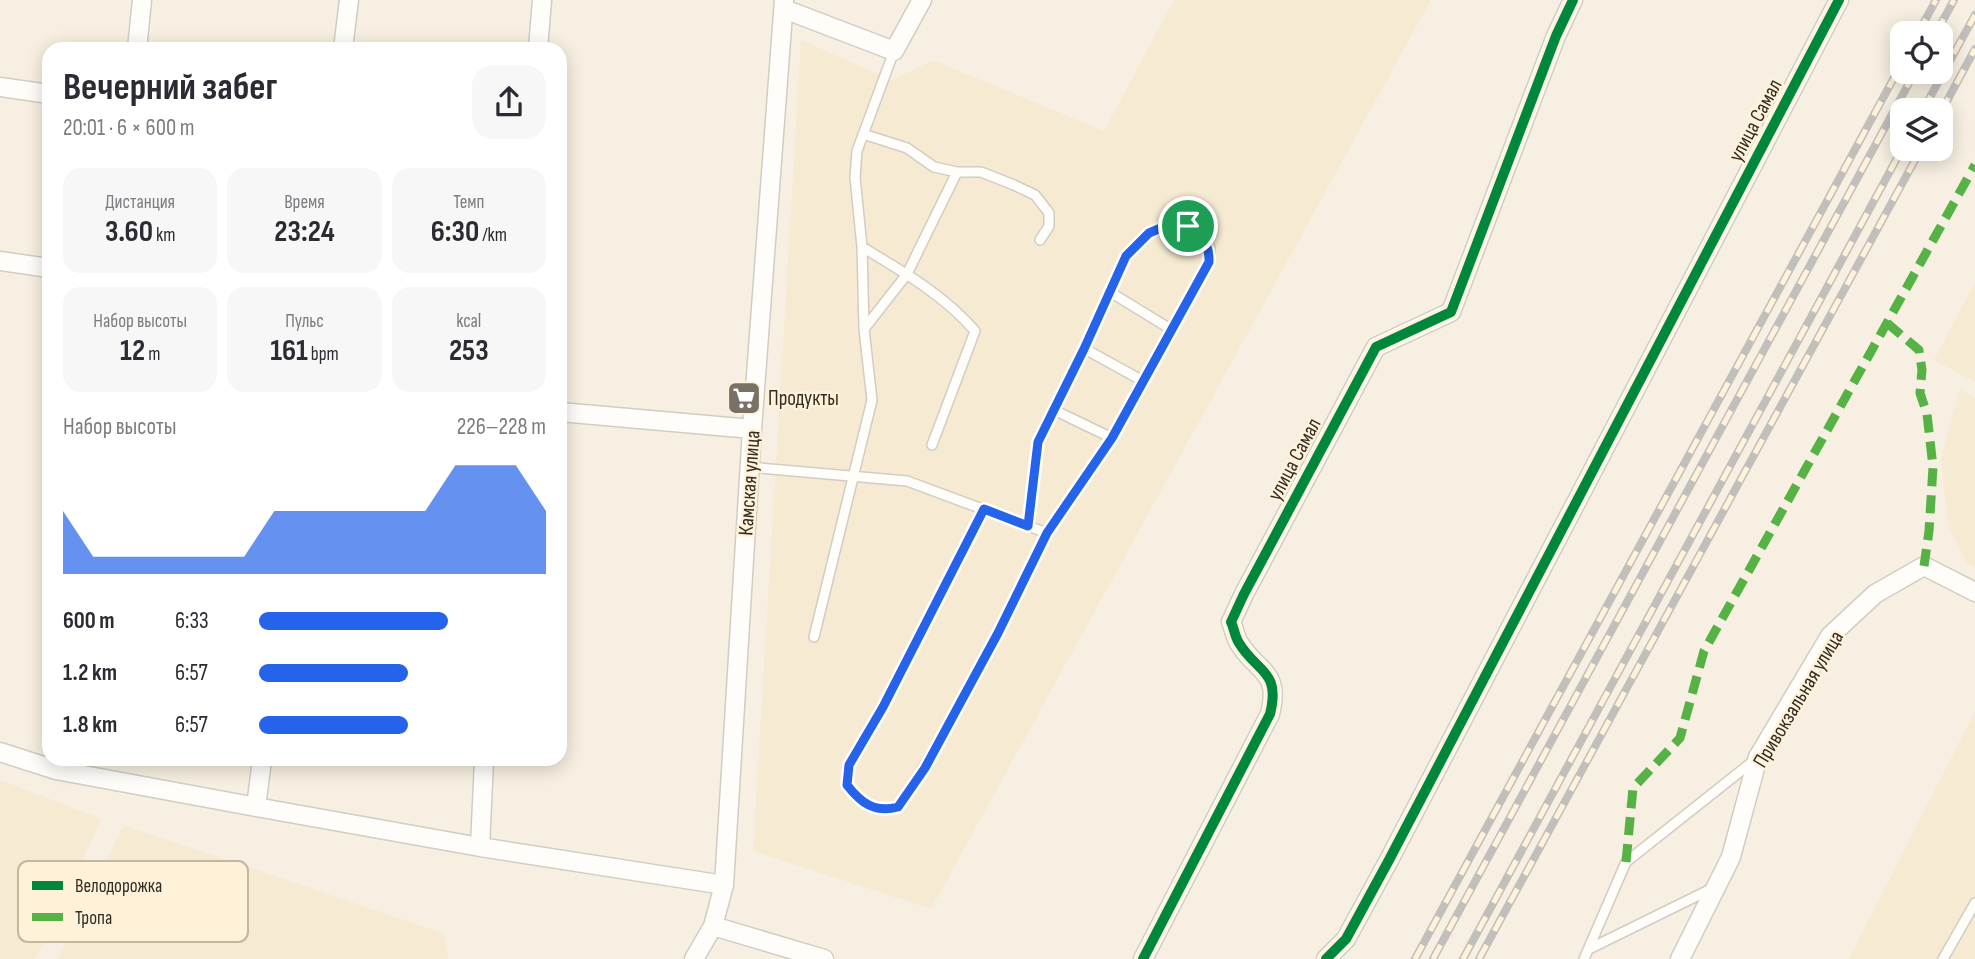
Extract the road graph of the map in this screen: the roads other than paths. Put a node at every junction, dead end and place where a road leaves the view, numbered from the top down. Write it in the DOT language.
graph roads {
  1 [pos="142,0"];
  2 [pos="349,0"];
  3 [pos="542,0"];
  4 [pos="922,0"];
  5 [pos="1573,0"];
  6 [pos="1839,0"];
  7 [pos="784,5"];
  8 [pos="138,42"];
  9 [pos="345,42"];
  10 [pos="539,42"];
  11 [pos="894,51"];
  12 [pos="0,88"];
  13 [pos="42,93"];
  14 [pos="863,134"];
  15 [pos="957,172"];
  16 [pos="1040,240"];
  17 [pos="862,247"];
  18 [pos="0,261"];
  19 [pos="42,267"];
  20 [pos="907,274"];
  21 [pos="1110,292"];
  22 [pos="864,329"];
  23 [pos="1172,330"];
  24 [pos="1084,349"];
  25 [pos="1143,381"];
  26 [pos="1054,410"];
  27 [pos="567,413"];
  28 [pos="752,429"];
  29 [pos="1112,438"];
  30 [pos="932,444"];
  31 [pos="749,467"];
  32 [pos="854,476"];
  33 [pos="984,509"];
  34 [pos="1028,526"];
  35 [pos="1047,533"];
  36 [pos="1975,592"];
  37 [pos="814,637"];
  38 [pos="0,752"];
  39 [pos="1758,757"];
  40 [pos="42,761"];
  41 [pos="66,766"];
  42 [pos="261,766"];
  43 [pos="484,766"];
  44 [pos="256,807"];
  45 [pos="480,847"];
  46 [pos="724,884"];
  47 [pos="1716,886"];
  48 [pos="1975,903"];
  49 [pos="713,926"];
  50 [pos="1588,949"];
  51 [pos="694,959"];
  52 [pos="824,959"];
  53 [pos="1143,959"];
  54 [pos="1326,959"];
  55 [pos="1584,959"];
  56 [pos="1680,959"];
  57 [pos="1943,959"];
  1 -- 8 [label="street"];
  2 -- 9 [label="street"];
  3 -- 10 [label="street"];
  4 -- 11 [label="street"];
  5 -- 53 [label="street, улица Самал"];
  6 -- 54 [label="street, улица Самал"];
  7 -- 11 [label="street"];
  7 -- 28 [label="street, Камская улица"];
  11 -- 14 [label="lane"];
  12 -- 13 [label="street"];
  14 -- 15 [label="lane"];
  14 -- 17 [label="lane"];
  15 -- 16 [label="lane"];
  15 -- 20 [label="lane"];
  17 -- 20 [label="lane"];
  17 -- 22 [label="lane"];
  18 -- 19 [label="street"];
  20 -- 22 [label="lane"];
  20 -- 30 [label="lane"];
  21 -- 23 [label="lane"];
  21 -- 23 [label="lane"];
  21 -- 24 [label="lane"];
  22 -- 32 [label="lane"];
  23 -- 25 [label="lane"];
  24 -- 25 [label="lane"];
  24 -- 26 [label="lane"];
  25 -- 29 [label="lane"];
  26 -- 29 [label="lane"];
  26 -- 34 [label="lane"];
  27 -- 28 [label="street"];
  28 -- 31 [label="street, Камская улица"];
  29 -- 35 [label="lane"];
  31 -- 32 [label="lane"];
  31 -- 46 [label="street, Камская улица"];
  32 -- 33 [label="lane"];
  32 -- 37 [label="lane"];
  33 -- 34 [label="lane"];
  33 -- 35 [label="lane"];
  34 -- 35 [label="lane"];
  36 -- 39 [label="street, Привокзальная улица"];
  38 -- 40 [label="street"];
  39 -- 47 [label="street, Привокзальная улица"];
  39 -- 50 [label="lane"];
  41 -- 44 [label="street"];
  42 -- 44 [label="street"];
  43 -- 45 [label="street"];
  44 -- 45 [label="street"];
  45 -- 46 [label="street"];
  46 -- 49 [label="street, Камская улица"];
  47 -- 50 [label="lane"];
  47 -- 56 [label="street, Привокзальная улица"];
  48 -- 57 [label="lane"];
  49 -- 51 [label="street, Камская улица"];
  49 -- 52 [label="street"];
  50 -- 55 [label="lane"];
}
